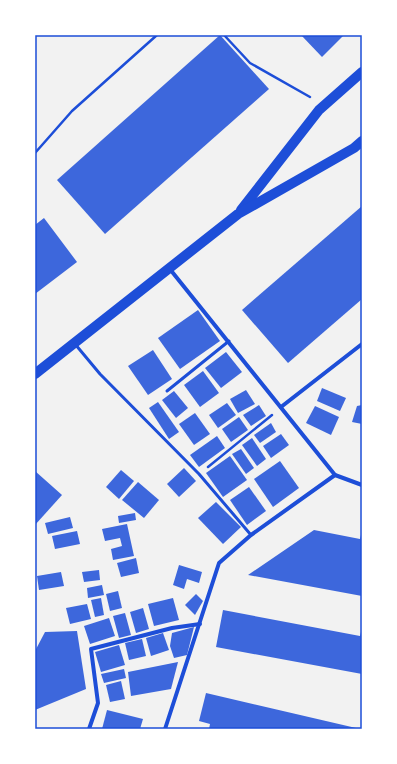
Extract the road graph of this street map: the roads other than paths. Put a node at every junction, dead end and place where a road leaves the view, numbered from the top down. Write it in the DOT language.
graph roads {
  1 [pos="362,72"];
  2 [pos="362,141"];
  3 [pos="238,214"];
  4 [pos="169,268"];
  5 [pos="229,341"];
  6 [pos="74,343"];
  7 [pos="362,344"];
  8 [pos="35,374"];
  9 [pos="168,391"];
  10 [pos="281,407"];
  11 [pos="335,475"];
  12 [pos="362,485"];
  13 [pos="250,536"];
  14 [pos="200,624"];
  15 [pos="89,729"];
  16 [pos="165,729"];
  1 -- 3 [label="main road"];
  2 -- 3 [label="main road"];
  3 -- 4 [label="main road"];
  4 -- 5 [label="street"];
  4 -- 6 [label="main road"];
  5 -- 9 [label="lane"];
  5 -- 10 [label="street"];
  6 -- 8 [label="main road"];
  6 -- 13 [label="lane"];
  7 -- 10 [label="street"];
  10 -- 11 [label="street"];
  11 -- 12 [label="street"];
  11 -- 13 [label="street"];
  13 -- 14 [label="street"];
  14 -- 15 [label="street"];
  14 -- 16 [label="street"];
}
